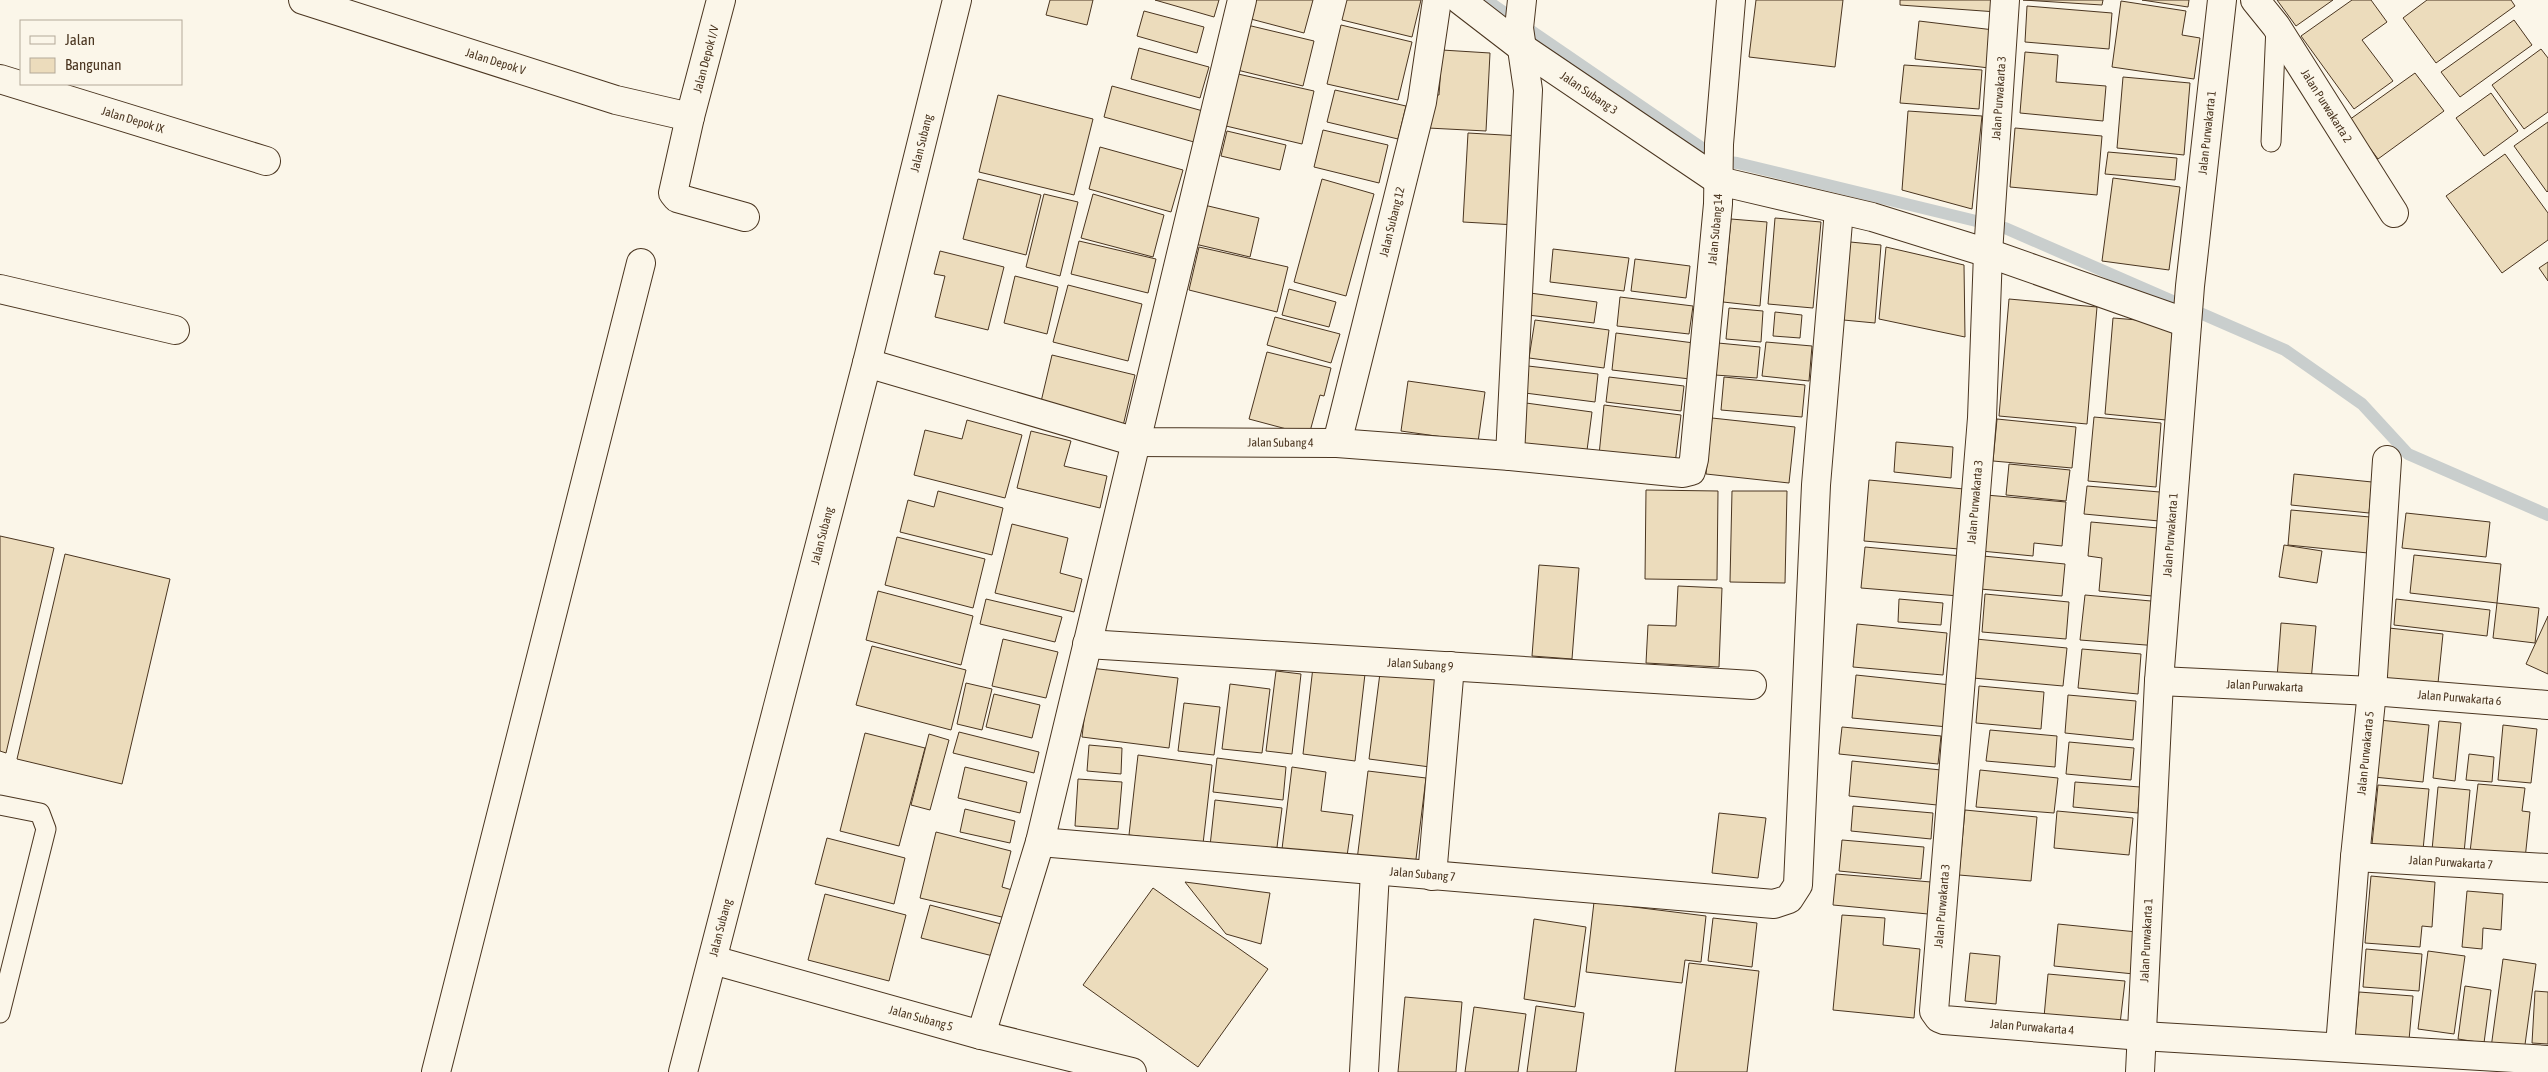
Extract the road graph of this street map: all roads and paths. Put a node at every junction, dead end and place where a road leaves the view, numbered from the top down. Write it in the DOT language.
graph roads {
  1 [pos="303,0"];
  2 [pos="721,0"];
  3 [pos="957,0"];
  4 [pos="1242,0"];
  5 [pos="1437,0"];
  6 [pos="1460,0"];
  7 [pos="1731,0"];
  8 [pos="2005,0"];
  9 [pos="2222,0"];
  10 [pos="2255,0"];
  11 [pos="1521,20"];
  12 [pos="2276,26"];
  13 [pos="0,79"];
  14 [pos="690,117"];
  15 [pos="2271,142"];
  16 [pos="266,161"];
  17 [pos="1719,163"];
  18 [pos="1839,210"];
  19 [pos="2394,213"];
  20 [pos="745,217"];
  21 [pos="1990,234"];
  22 [pos="641,263"];
  23 [pos="0,289"];
  24 [pos="2188,319"];
  25 [pos="175,330"];
  26 [pos="867,363"];
  27 [pos="1136,442"];
  28 [pos="1337,443"];
  29 [pos="1510,456"];
  30 [pos="1694,459"];
  31 [pos="2387,460"];
  32 [pos="1087,644"];
  33 [pos="1450,666"];
  34 [pos="2159,681"];
  35 [pos="1752,685"];
  36 [pos="2372,691"];
  37 [pos="2548,704"];
  38 [pos="0,805"];
  39 [pos="1040,842"];
  40 [pos="2355,857"];
  41 [pos="2548,868"];
  42 [pos="1375,872"];
  43 [pos="1432,876"];
  44 [pos="713,960"];
  45 [pos="7,961"];
  46 [pos="1934,1004"];
  47 [pos="0,1013"];
  48 [pos="981,1035"];
  49 [pos="2142,1036"];
  50 [pos="2340,1046"];
  51 [pos="2548,1060"];
  52 [pos="436,1072"];
  53 [pos="683,1072"];
  54 [pos="1132,1072"];
  55 [pos="1364,1072"];
  56 [pos="2140,1072"];
  1 -- 14 [label="street, Jalan Depok V"];
  2 -- 14 [label="street, Jalan Depok I/V"];
  3 -- 26 [label="street, Jalan Subang"];
  4 -- 27 [label="street"];
  5 -- 28 [label="street, Jalan Subang 12"];
  6 -- 11 [label="street, Jalan Subang 3"];
  7 -- 17 [label="street, Jalan Subang 14"];
  8 -- 21 [label="street, Jalan Purwakarta 3"];
  9 -- 24 [label="street, Jalan Purwakarta 1"];
  10 -- 12 [label="street, Jalan Purwakarta 2"];
  11 -- 17 [label="street, Jalan Subang 3"];
  11 -- 29 [label="street"];
  12 -- 15 [label="lane"];
  12 -- 19 [label="street, Jalan Purwakarta 2"];
  13 -- 16 [label="street, Jalan Depok IX"];
  14 -- 20 [label="street, Jalan Depok I/V"];
  17 -- 18 [label="street"];
  17 -- 30 [label="street, Jalan Subang 14"];
  18 -- 21 [label="street"];
  18 -- 43 [label="street, Jalan Subang 7"];
  21 -- 24 [label="street"];
  21 -- 46 [label="street, Jalan Purwakarta 3"];
  22 -- 52 [label="street"];
  23 -- 25 [label="street"];
  24 -- 34 [label="street, Jalan Purwakarta 1"];
  26 -- 27 [label="street, Jalan Subang 4"];
  26 -- 44 [label="street, Jalan Subang"];
  27 -- 28 [label="street, Jalan Subang 4"];
  27 -- 32 [label="street"];
  28 -- 29 [label="street, Jalan Subang 4"];
  29 -- 30 [label="street, Jalan Subang 4"];
  31 -- 36 [label="street, Jalan Purwakarta 5"];
  32 -- 33 [label="street, Jalan Subang 9"];
  32 -- 39 [label="street"];
  33 -- 35 [label="street, Jalan Subang 9"];
  33 -- 43 [label="street"];
  34 -- 36 [label="street, Jalan Purwakarta"];
  34 -- 49 [label="street, Jalan Purwakarta 1"];
  36 -- 37 [label="street, Jalan Purwakarta 6"];
  36 -- 40 [label="street, Jalan Purwakarta 5"];
  38 -- 45 [label="lane"];
  39 -- 42 [label="street, Jalan Subang 7"];
  39 -- 48 [label="street"];
  40 -- 41 [label="street, Jalan Purwakarta 7"];
  40 -- 50 [label="street, Jalan Purwakarta 5"];
  42 -- 43 [label="street, Jalan Subang 7"];
  42 -- 55 [label="street"];
  44 -- 48 [label="street, Jalan Subang 5"];
  44 -- 53 [label="street, Jalan Subang"];
  45 -- 47 [label="lane"];
  46 -- 49 [label="street, Jalan Purwakarta 4"];
  48 -- 54 [label="street, Jalan Subang 5"];
  49 -- 50 [label="street, Jalan Purwakarta 4"];
  49 -- 56 [label="street, Jalan Purwakarta 1"];
  50 -- 51 [label="street, Jalan Purwakarta 4"];
}
